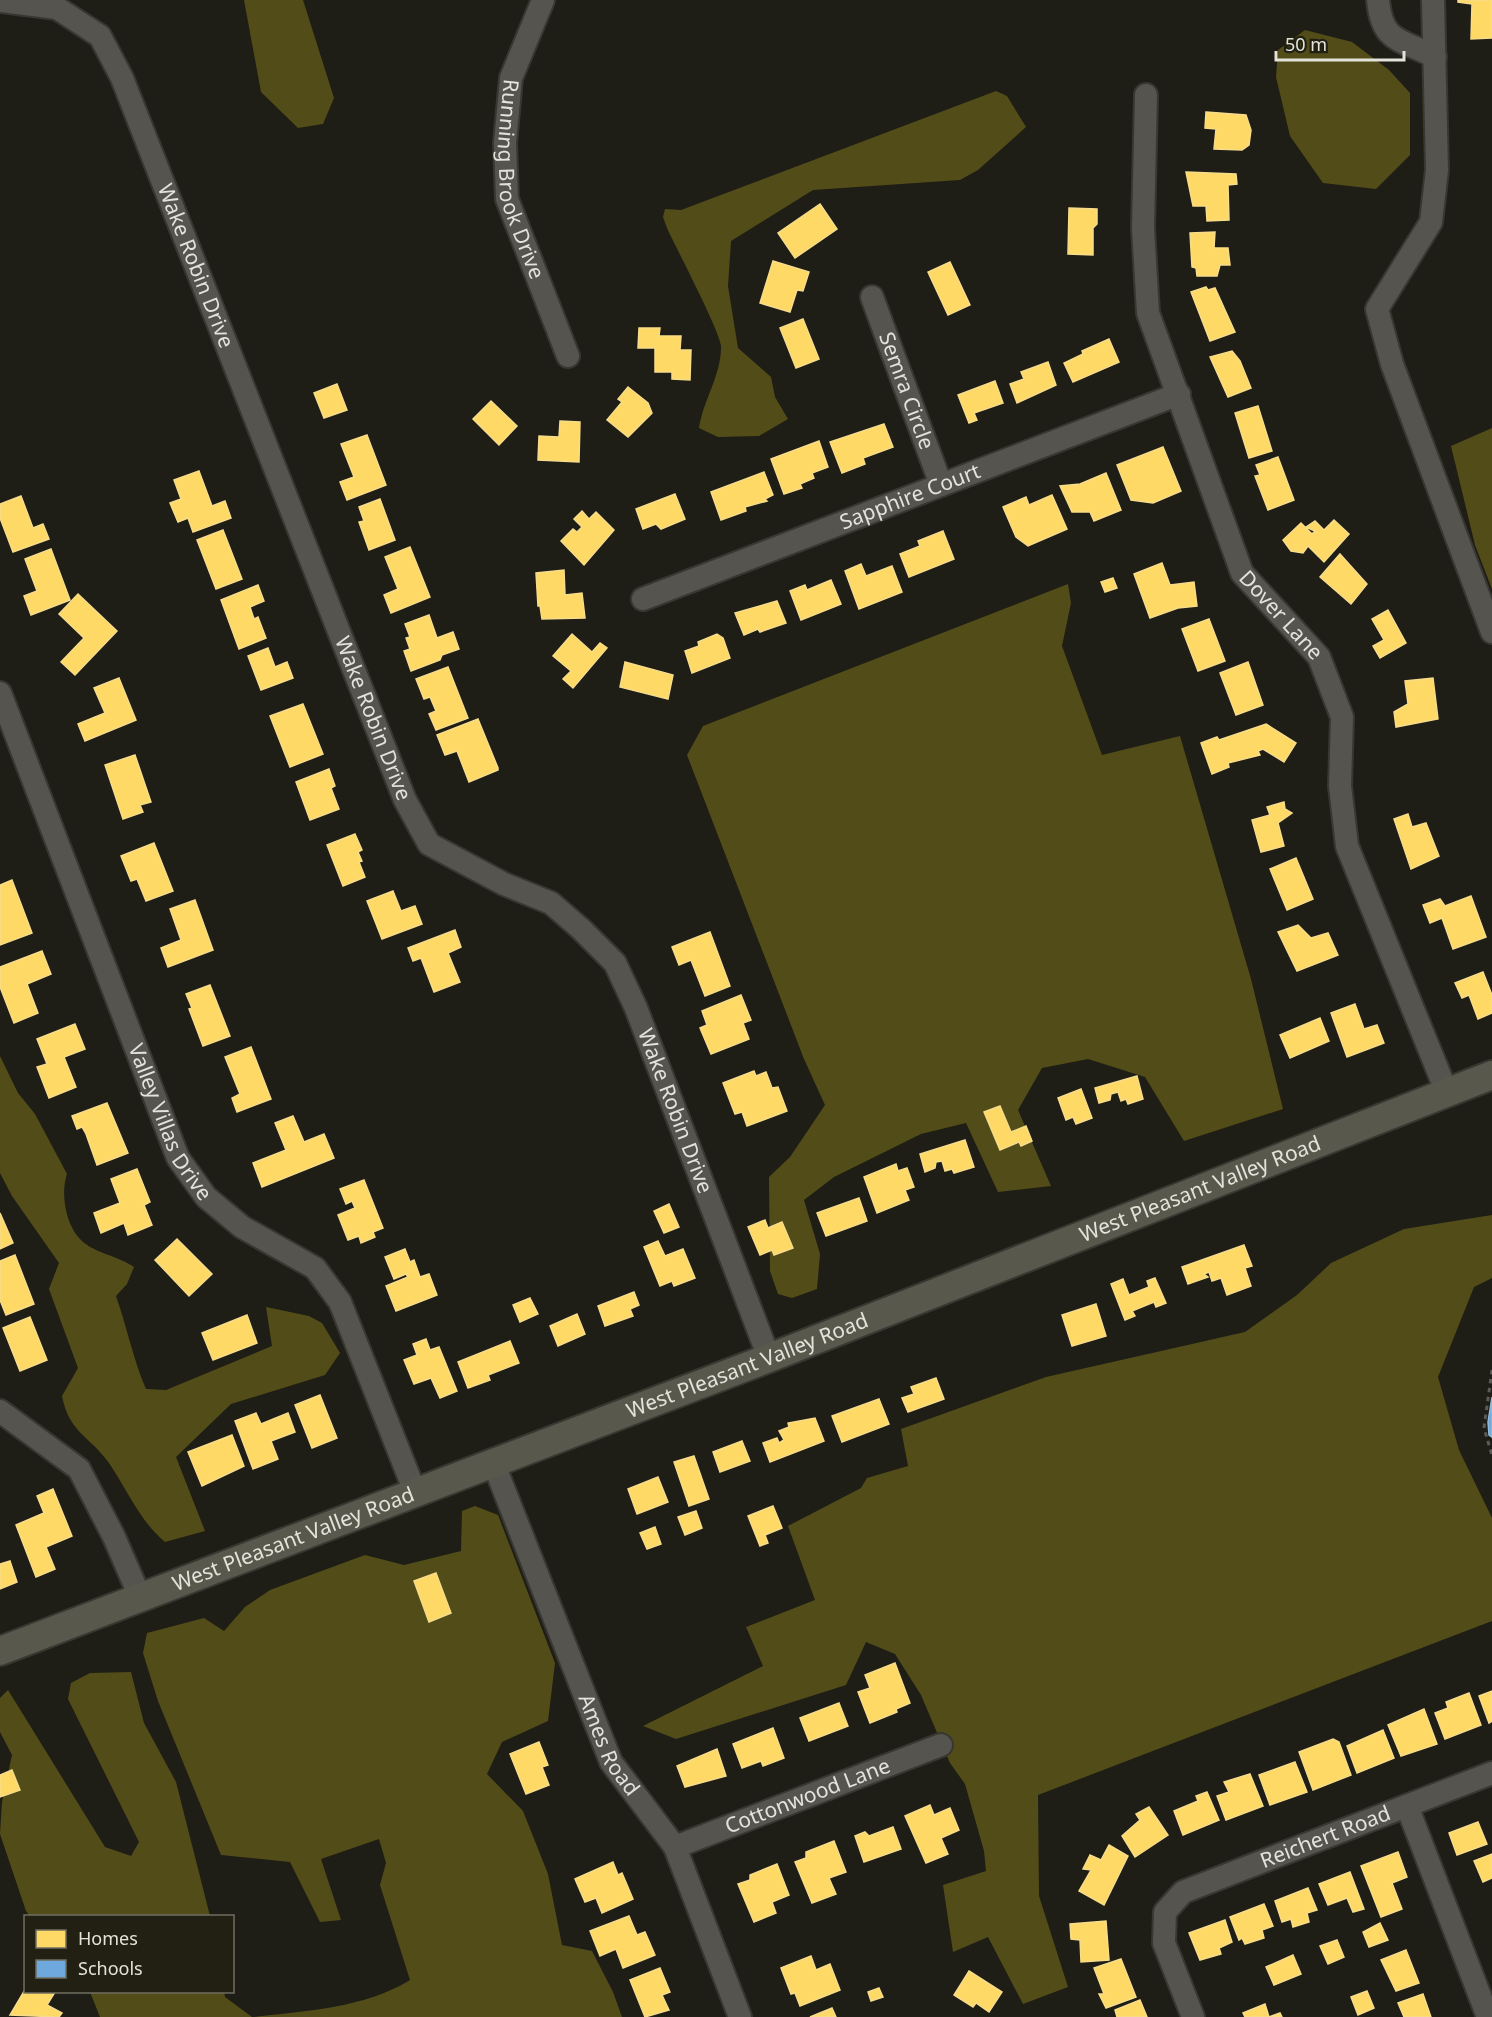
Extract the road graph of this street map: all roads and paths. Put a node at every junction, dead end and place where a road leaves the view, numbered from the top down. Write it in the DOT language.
graph roads {
  1 [pos="543,0"];
  2 [pos="1378,0"];
  3 [pos="1433,0"];
  4 [pos="0,1"];
  5 [pos="1436,57"];
  6 [pos="1146,95"];
  7 [pos="872,297"];
  8 [pos="568,356"];
  9 [pos="1179,394"];
  10 [pos="941,485"];
  11 [pos="643,599"];
  12 [pos="1492,632"];
  13 [pos="0,693"];
  14 [pos="1492,1075"];
  15 [pos="1447,1093"];
  16 [pos="768,1358"];
  17 [pos="1492,1370"];
  18 [pos="0,1411"];
  19 [pos="1492,1455"];
  20 [pos="493,1462"];
  21 [pos="415,1492"];
  22 [pos="140,1597"];
  23 [pos="0,1651"];
  24 [pos="941,1745"];
  25 [pos="1492,1773"];
  26 [pos="1407,1806"];
  27 [pos="675,1847"];
  28 [pos="740,2017"];
  29 [pos="1193,2017"];
  30 [pos="1488,2017"];
  1 -- 8 [label="street, Running Brook Drive"];
  2 -- 5 [label="street"];
  3 -- 5 [label="street"];
  4 -- 16 [label="street, Wake Robin Drive"];
  5 -- 12 [label="street"];
  6 -- 9 [label="street, Dover Lane"];
  7 -- 10 [label="street, Semra Circle"];
  9 -- 10 [label="street, Sapphire Court"];
  9 -- 15 [label="street, Dover Lane"];
  10 -- 11 [label="street, Sapphire Court"];
  13 -- 21 [label="street, Valley Villas Drive"];
  14 -- 15 [label="main road, West Pleasant Valley Road"];
  15 -- 16 [label="main road, West Pleasant Valley Road"];
  16 -- 20 [label="main road, West Pleasant Valley Road"];
  17 -- 19 [label="path"];
  18 -- 22 [label="street"];
  20 -- 21 [label="main road, West Pleasant Valley Road"];
  20 -- 27 [label="street, Ames Road"];
  21 -- 22 [label="main road, West Pleasant Valley Road"];
  22 -- 23 [label="main road, West Pleasant Valley Road"];
  24 -- 27 [label="street, Cottonwood Lane"];
  25 -- 26 [label="street, Reichert Road"];
  26 -- 29 [label="street, Reichert Road"];
  26 -- 30 [label="street"];
  27 -- 28 [label="street, Ames Road"];
}
